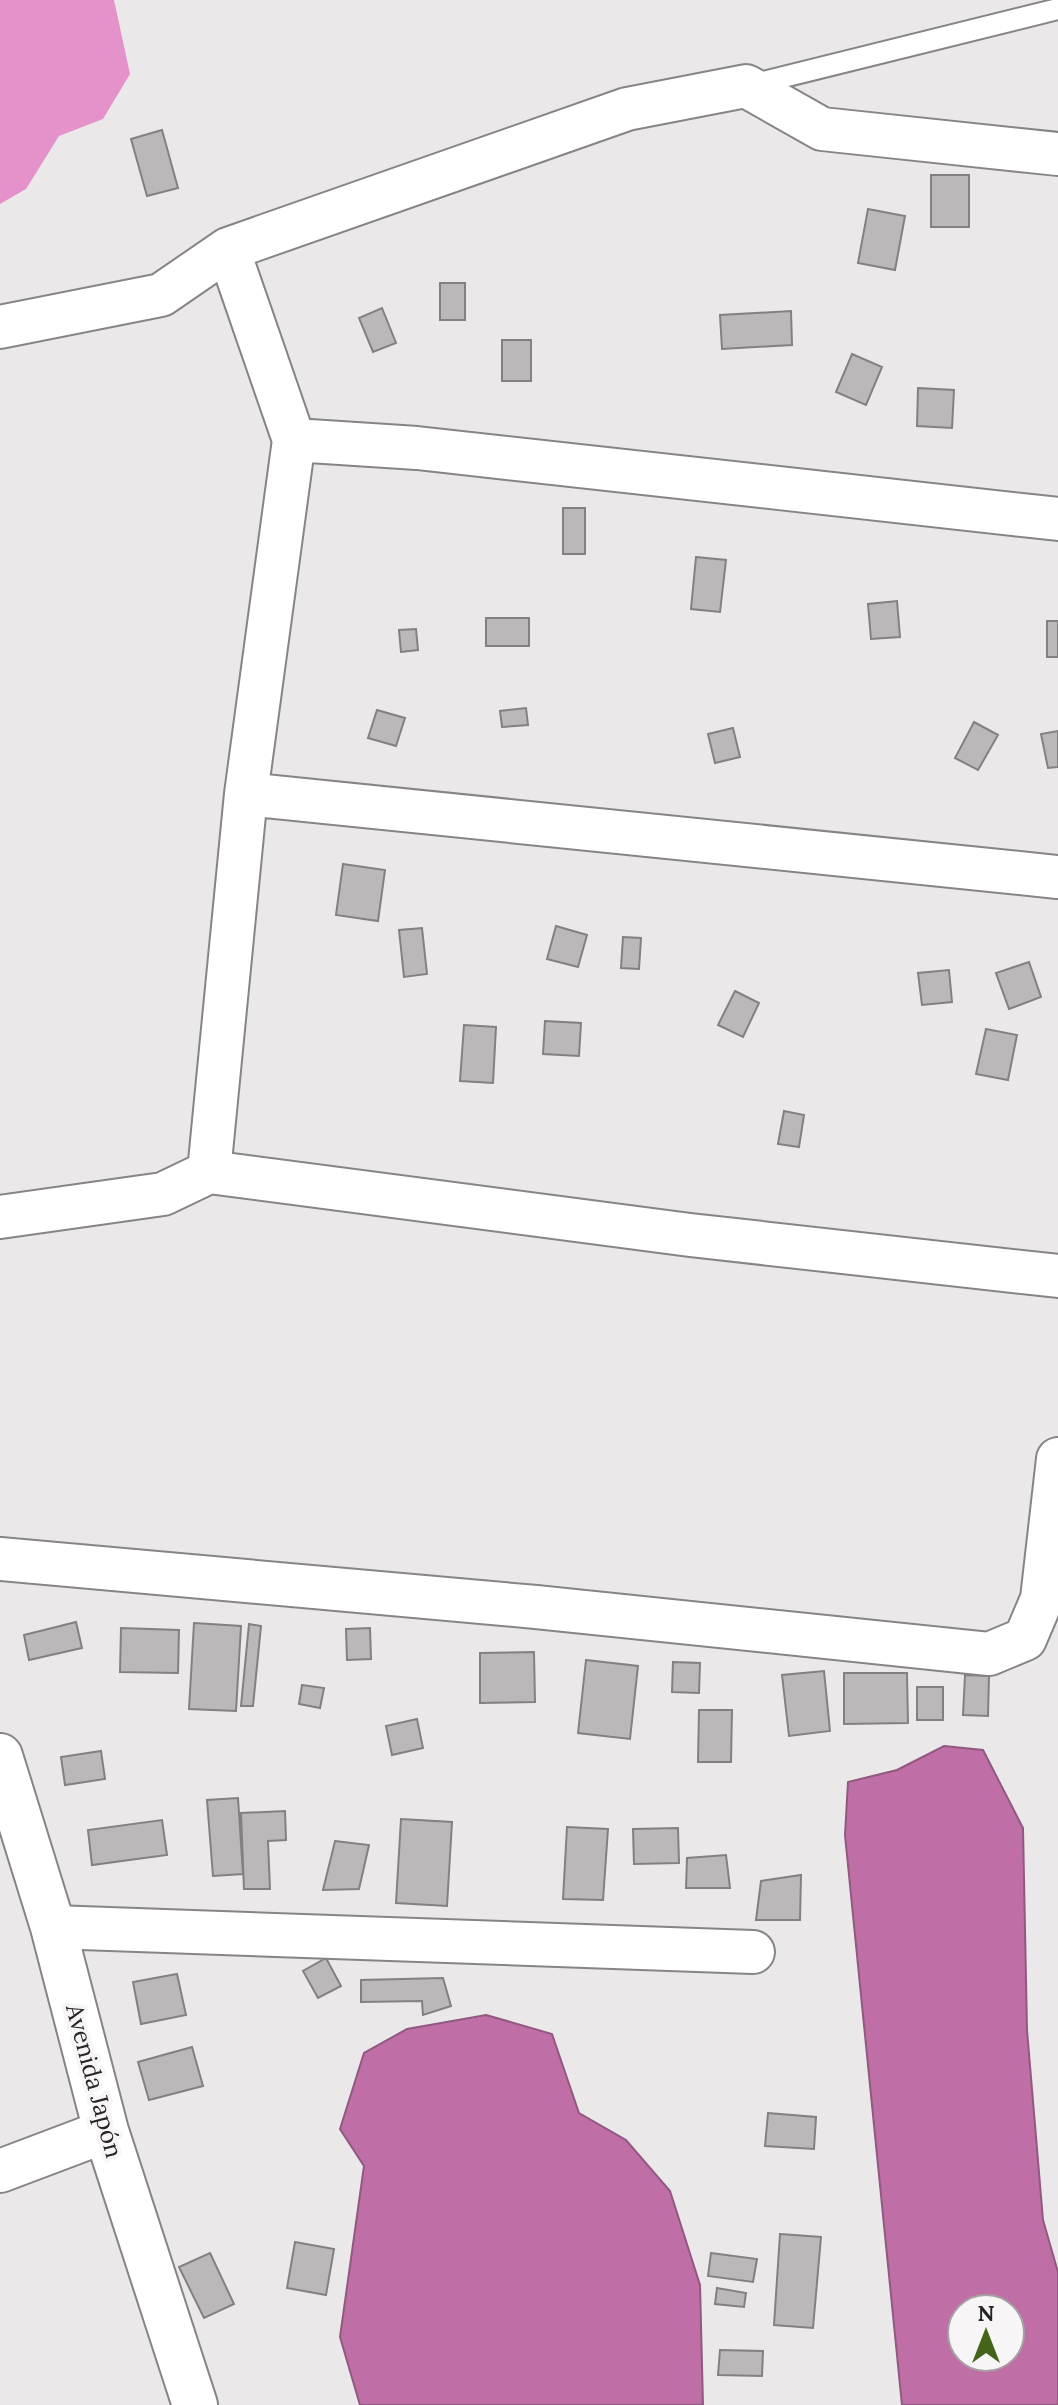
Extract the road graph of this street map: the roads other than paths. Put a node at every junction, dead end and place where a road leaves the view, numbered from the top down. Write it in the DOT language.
graph roads {
  1 [pos="1058,9"];
  2 [pos="746,86"];
  3 [pos="1058,154"];
  4 [pos="228,249"];
  5 [pos="0,327"];
  6 [pos="294,440"];
  7 [pos="1058,519"];
  8 [pos="246,794"];
  9 [pos="1058,877"];
  10 [pos="209,1172"];
  11 [pos="0,1217"];
  12 [pos="1058,1276"];
  13 [pos="1058,1459"];
  14 [pos="0,1559"];
  15 [pos="0,1756"];
  16 [pos="53,1927"];
  17 [pos="753,1952"];
  18 [pos="106,2131"];
  19 [pos="0,2171"];
  20 [pos="195,2405"];
  1 -- 2 [label="lane"];
  2 -- 3 [label="street"];
  2 -- 4 [label="street"];
  4 -- 5 [label="street"];
  4 -- 6 [label="street"];
  6 -- 7 [label="street"];
  6 -- 8 [label="street"];
  8 -- 9 [label="street"];
  8 -- 10 [label="street"];
  10 -- 11 [label="street"];
  10 -- 12 [label="street"];
  13 -- 14 [label="street"];
  15 -- 16 [label="street, Avenida Japón"];
  16 -- 17 [label="street"];
  16 -- 18 [label="street, Avenida Japón"];
  18 -- 19 [label="street"];
  18 -- 20 [label="street, Avenida Japón"];
}
